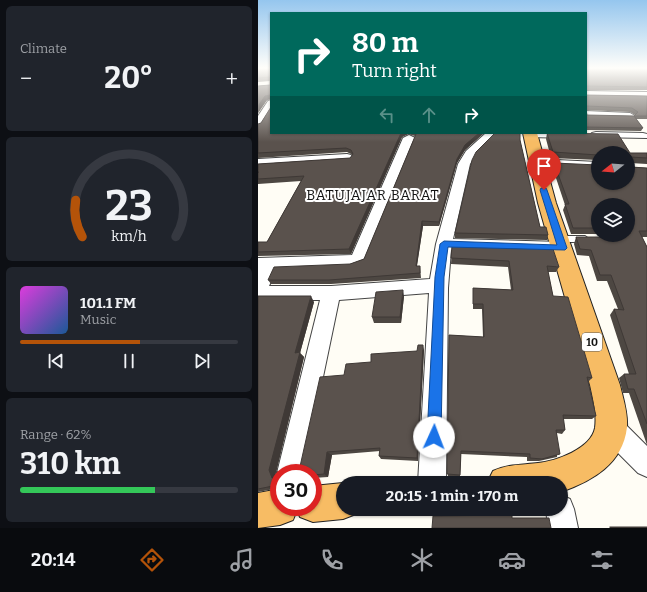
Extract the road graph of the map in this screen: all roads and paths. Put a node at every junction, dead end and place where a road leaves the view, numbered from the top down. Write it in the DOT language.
graph roads {
  1 [pos="587,94"];
  2 [pos="647,95"];
  3 [pos="587,103"];
  4 [pos="596,103"];
  5 [pos="270,105"];
  6 [pos="587,114"];
  7 [pos="630,116"];
  8 [pos="258,125"];
  9 [pos="491,134"];
  10 [pos="530,134"];
  11 [pos="568,134"];
  12 [pos="643,136"];
  13 [pos="409,138"];
  14 [pos="347,158"];
  15 [pos="258,163"];
  16 [pos="536,163"];
  17 [pos="591,166"];
  18 [pos="590,239"];
  19 [pos="444,244"];
  20 [pos="561,244"];
  21 [pos="264,264"];
  22 [pos="440,285"];
  23 [pos="258,289"];
  24 [pos="258,293"];
  25 [pos="331,293"];
  26 [pos="611,428"];
  27 [pos="292,464"];
  28 [pos="647,464"];
  29 [pos="432,476"];
  30 [pos="563,476"];
  31 [pos="336,502"];
  32 [pos="322,503"];
  33 [pos="270,509"];
  34 [pos="258,511"];
  35 [pos="561,516"];
  36 [pos="563,528"];
  1 -- 2 [label="street"];
  3 -- 4 [label="street"];
  5 -- 8 [label="street"];
  6 -- 7 [label="street"];
  9 -- 19 [label="street"];
  10 -- 16 [label="highway, 10"];
  11 -- 12 [label="street"];
  13 -- 21 [label="street"];
  14 -- 15 [label="street"];
  16 -- 17 [label="street"];
  16 -- 20 [label="highway, 10"];
  18 -- 20 [label="lane"];
  19 -- 20 [label="street"];
  19 -- 22 [label="street"];
  20 -- 26 [label="highway, 10"];
  21 -- 23 [label="street"];
  22 -- 25 [label="street"];
  22 -- 29 [label="street"];
  24 -- 25 [label="street"];
  25 -- 27 [label="street"];
  26 -- 28 [label="street"];
  26 -- 30 [label="highway, 10"];
  31 -- 32 [label="highway"];
  33 -- 34 [label="highway"];
  35 -- 36 [label="street"];
}
